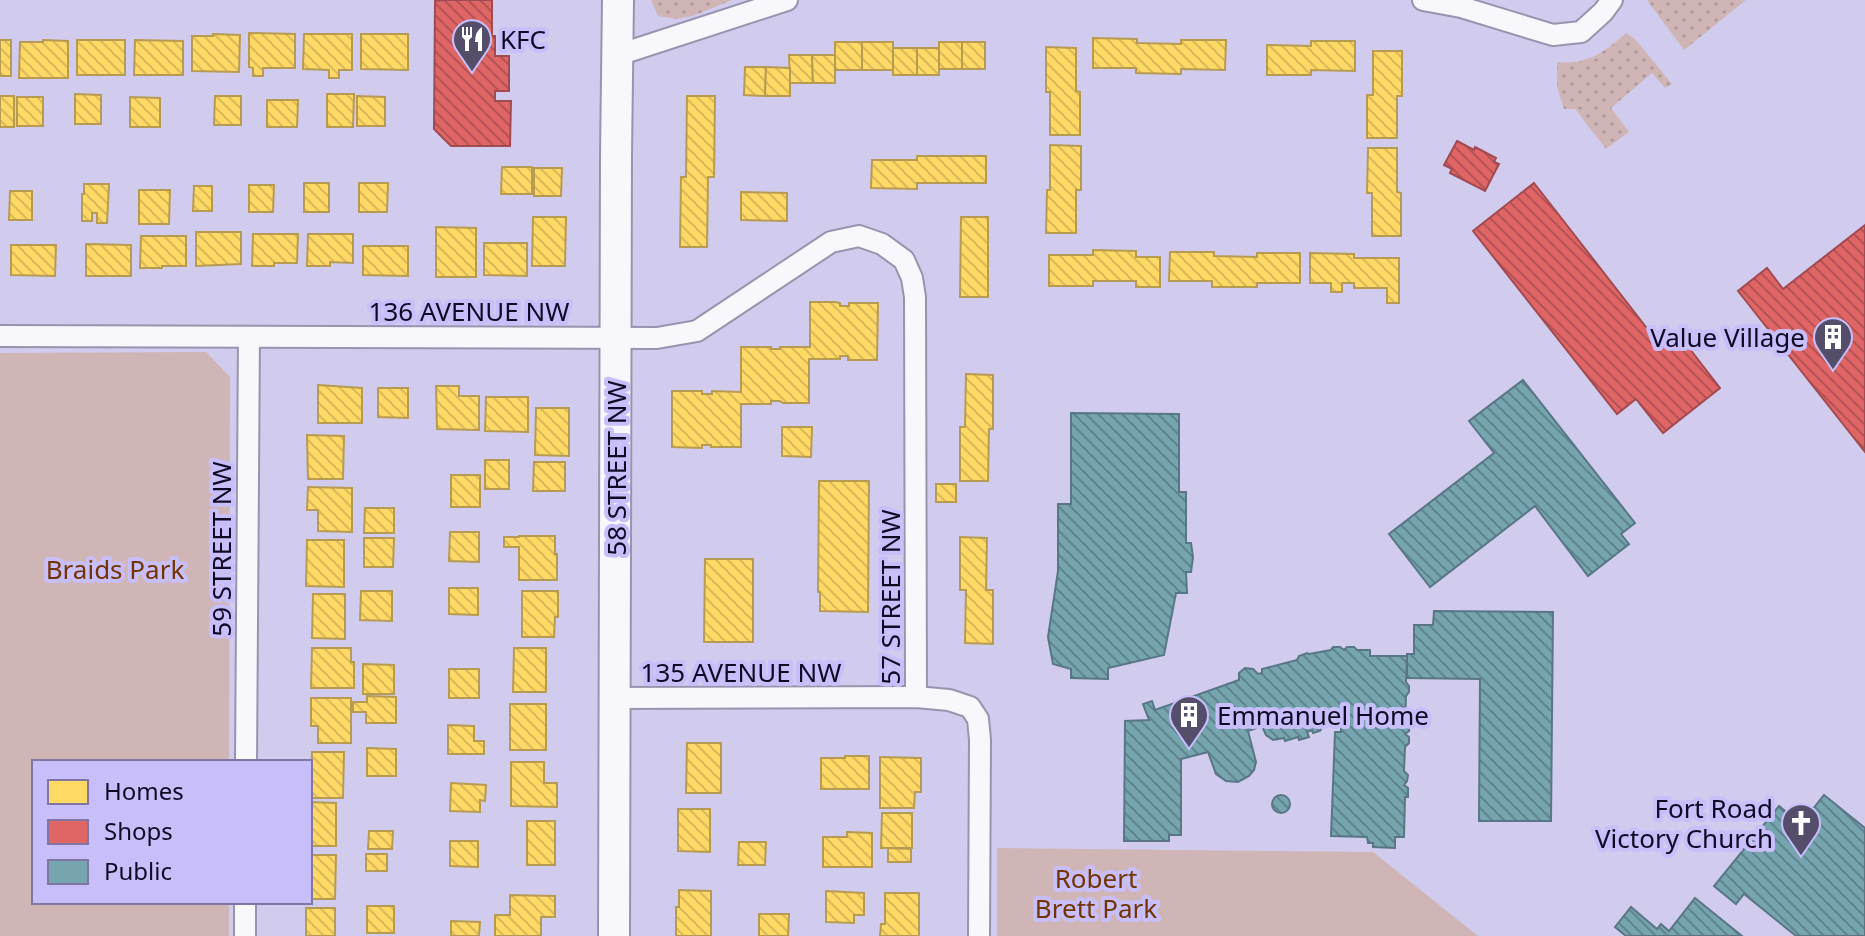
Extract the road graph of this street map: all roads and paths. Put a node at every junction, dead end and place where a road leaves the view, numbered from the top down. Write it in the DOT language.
graph roads {
  1 [pos="618,0"];
  2 [pos="787,0"];
  3 [pos="1423,0"];
  4 [pos="1612,0"];
  5 [pos="618,55"];
  6 [pos="904,260"];
  7 [pos="0,336"];
  8 [pos="249,337"];
  9 [pos="616,338"];
  10 [pos="916,697"];
  11 [pos="615,698"];
  12 [pos="246,760"];
  13 [pos="245,904"];
  14 [pos="245,936"];
  15 [pos="614,936"];
  16 [pos="979,936"];
  1 -- 5 [label="street, 58 STREET NW"];
  2 -- 5 [label="street"];
  3 -- 4 [label="street"];
  5 -- 9 [label="street, 58 STREET NW"];
  6 -- 9 [label="street, 136 AVENUE NW"];
  6 -- 10 [label="street, 57 STREET NW"];
  7 -- 8 [label="street, 136 AVENUE NW"];
  8 -- 9 [label="street, 136 AVENUE NW"];
  8 -- 12 [label="street, 59 STREET NW"];
  9 -- 11 [label="street, 58 STREET NW"];
  10 -- 11 [label="street, 135 AVENUE NW"];
  10 -- 16 [label="street, 57 STREET NW"];
  11 -- 15 [label="street, 58 STREET NW"];
  13 -- 14 [label="street"];
}
